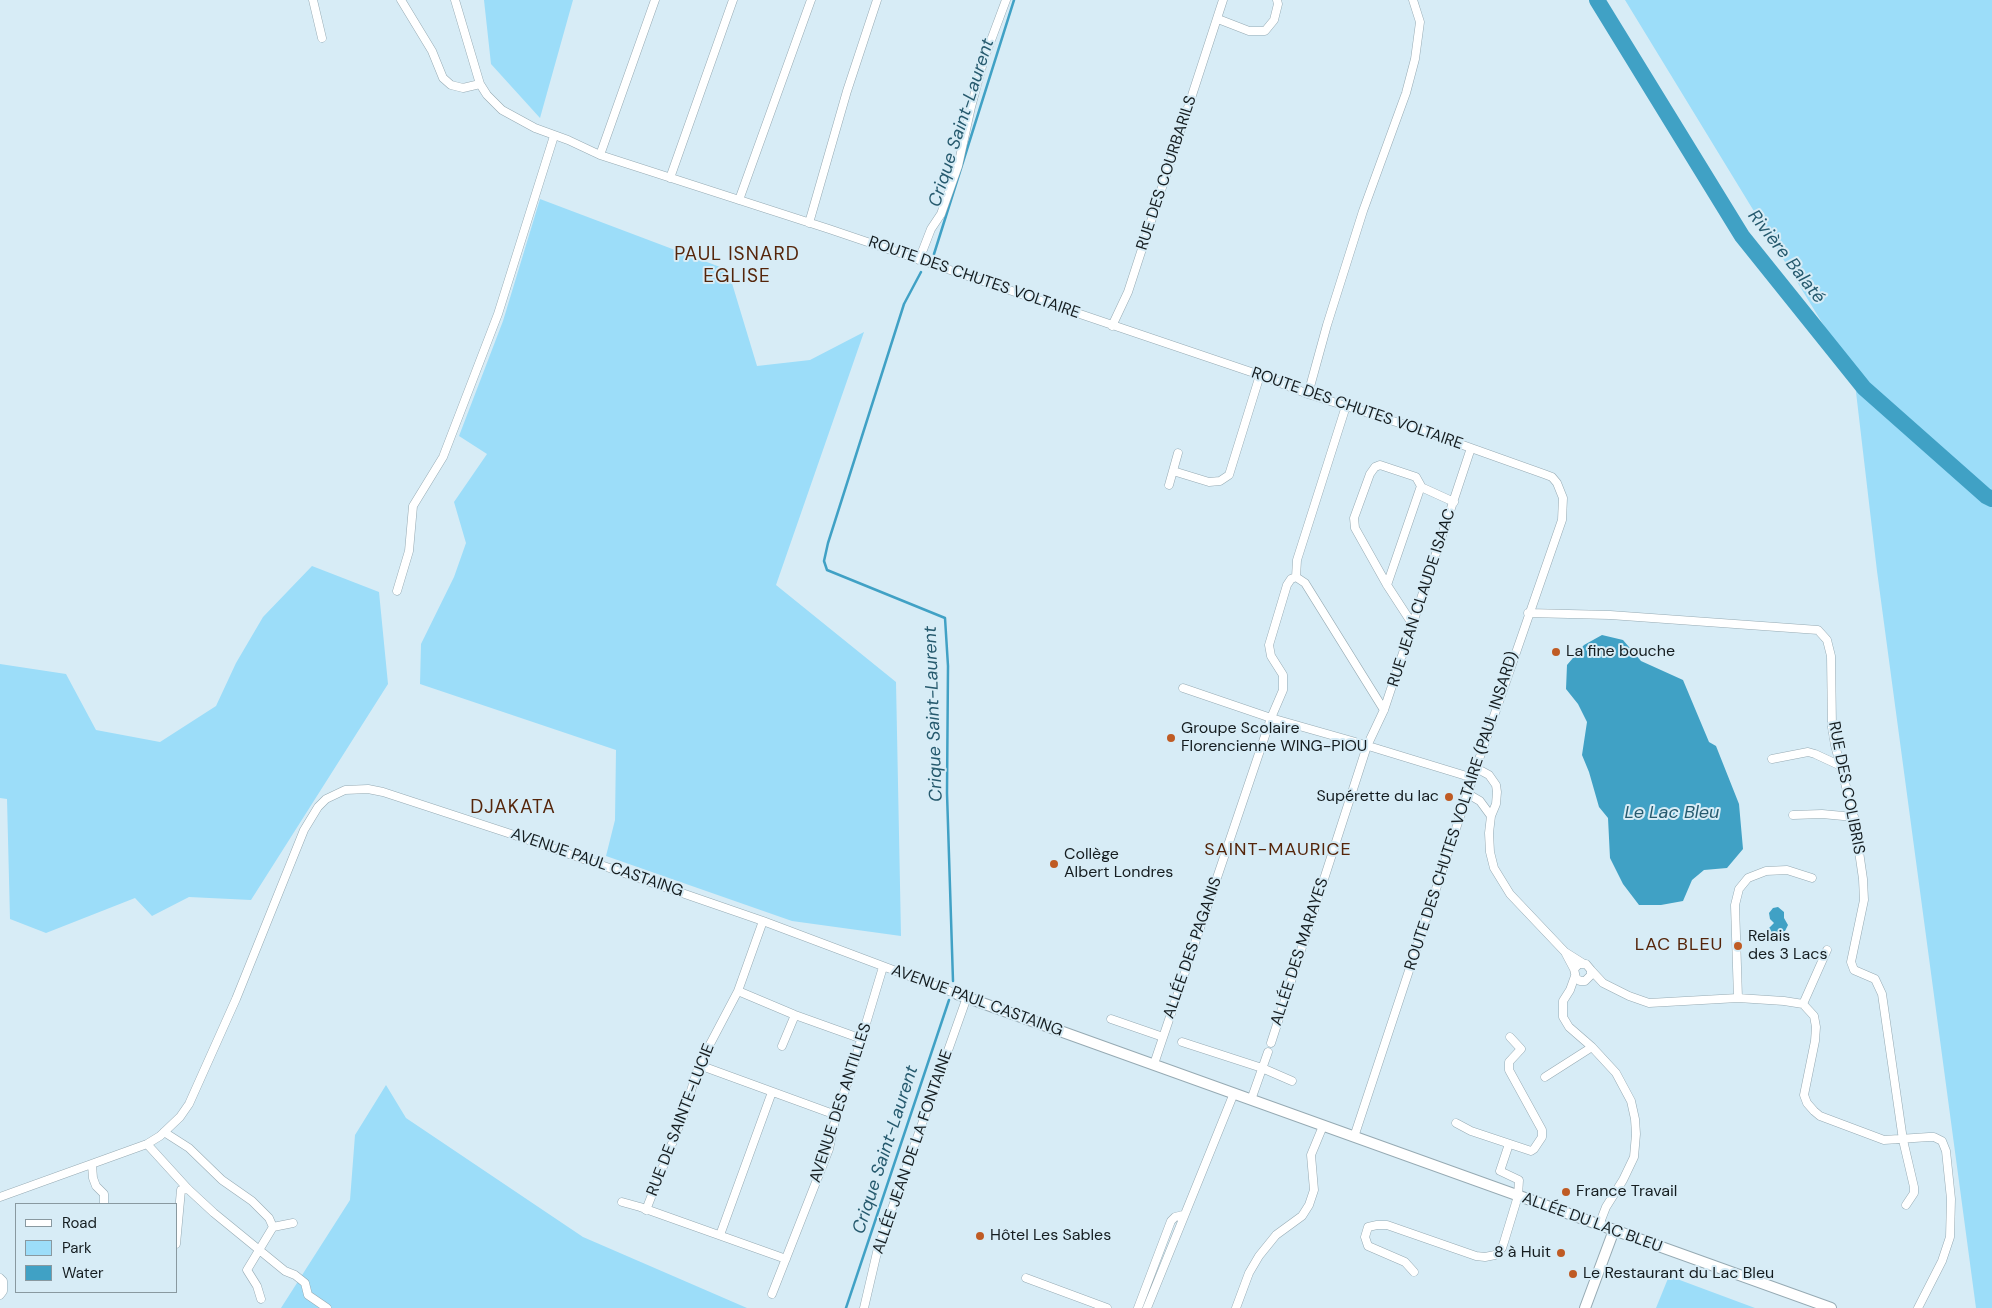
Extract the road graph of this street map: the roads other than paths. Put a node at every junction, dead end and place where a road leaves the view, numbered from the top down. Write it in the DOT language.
graph roads {
  1 [pos="313,0"];
  2 [pos="401,0"];
  3 [pos="454,0"];
  4 [pos="655,0"];
  5 [pos="733,0"];
  6 [pos="811,0"];
  7 [pos="877,0"];
  8 [pos="1006,0"];
  9 [pos="1223,0"];
  10 [pos="1276,0"];
  11 [pos="1412,0"];
  12 [pos="1218,18"];
  13 [pos="322,38"];
  14 [pos="480,84"];
  15 [pos="554,136"];
  16 [pos="600,155"];
  17 [pos="670,178"];
  18 [pos="739,200"];
  19 [pos="809,222"];
  20 [pos="919,260"];
  21 [pos="1112,326"];
  22 [pos="1260,376"];
  23 [pos="1308,394"];
  24 [pos="1346,406"];
  25 [pos="1471,448"];
  26 [pos="1178,453"];
  27 [pos="1173,471"];
  28 [pos="1169,485"];
  29 [pos="1559,486"];
  30 [pos="1420,488"];
  31 [pos="1454,502"];
  32 [pos="1296,577"];
  33 [pos="1387,585"];
  34 [pos="397,591"];
  35 [pos="1528,613"];
  36 [pos="1413,625"];
  37 [pos="1183,688"];
  38 [pos="1384,710"];
  39 [pos="1271,718"];
  40 [pos="1367,746"];
  41 [pos="1772,759"];
  42 [pos="1841,766"];
  43 [pos="1476,768"];
  44 [pos="1473,778"];
  45 [pos="1468,794"];
  46 [pos="1794,815"];
  47 [pos="1491,816"];
  48 [pos="1854,817"];
  49 [pos="1812,878"];
  50 [pos="763,921"];
  51 [pos="1827,950"];
  52 [pos="1565,952"];
  53 [pos="1584,964"];
  54 [pos="883,967"];
  55 [pos="1592,970"];
  56 [pos="1575,972"];
  57 [pos="1584,981"];
  58 [pos="1603,983"];
  59 [pos="1570,990"];
  60 [pos="738,991"];
  61 [pos="962,995"];
  62 [pos="1738,998"];
  63 [pos="1803,1004"];
  64 [pos="795,1015"];
  65 [pos="1111,1019"];
  66 [pos="1164,1036"];
  67 [pos="1510,1037"];
  68 [pos="862,1039"];
  69 [pos="1182,1042"];
  70 [pos="1271,1044"];
  71 [pos="782,1046"];
  72 [pos="1592,1047"];
  73 [pos="1268,1052"];
  74 [pos="1154,1064"];
  75 [pos="699,1065"];
  76 [pos="1262,1068"];
  77 [pos="1545,1077"];
  78 [pos="1292,1081"];
  79 [pos="772,1092"];
  80 [pos="1234,1093"];
  81 [pos="1251,1100"];
  82 [pos="836,1115"];
  83 [pos="1456,1123"];
  84 [pos="1323,1126"];
  85 [pos="164,1132"];
  86 [pos="1354,1137"];
  87 [pos="1903,1140"];
  88 [pos="147,1144"];
  89 [pos="1509,1144"];
  90 [pos="92,1165"];
  91 [pos="188,1189"];
  92 [pos="1518,1196"];
  93 [pos="0,1197"];
  94 [pos="622,1202"];
  95 [pos="104,1203"];
  96 [pos="1906,1205"];
  97 [pos="646,1210"];
  98 [pos="1183,1215"];
  99 [pos="178,1222"];
  100 [pos="293,1223"];
  101 [pos="1598,1224"];
  102 [pos="273,1227"];
  103 [pos="1614,1230"];
  104 [pos="720,1235"];
  105 [pos="260,1250"];
  106 [pos="786,1259"];
  107 [pos="1414,1272"];
  108 [pos="0,1278"];
  109 [pos="1026,1278"];
  110 [pos="772,1294"];
  111 [pos="0,1295"];
  112 [pos="261,1299"];
  113 [pos="327,1308"];
  114 [pos="864,1308"];
  115 [pos="1107,1308"];
  116 [pos="1138,1308"];
  117 [pos="1147,1308"];
  118 [pos="1236,1308"];
  119 [pos="1585,1308"];
  120 [pos="1830,1308"];
  121 [pos="1918,1308"];
  1 -- 13 [label="street"];
  2 -- 14 [label="street"];
  3 -- 14 [label="street, ROUTE DES CHUTES VOLTAIRE"];
  4 -- 16 [label="street"];
  5 -- 17 [label="street"];
  6 -- 18 [label="street"];
  7 -- 19 [label="street"];
  8 -- 20 [label="street"];
  9 -- 12 [label="street, RUE DES COURBARILS"];
  10 -- 12 [label="street"];
  11 -- 23 [label="street"];
  12 -- 21 [label="street, RUE DES COURBARILS"];
  14 -- 15 [label="street, ROUTE DES CHUTES VOLTAIRE"];
  15 -- 16 [label="street, ROUTE DES CHUTES VOLTAIRE"];
  15 -- 34 [label="street"];
  16 -- 17 [label="street, ROUTE DES CHUTES VOLTAIRE"];
  17 -- 18 [label="street, ROUTE DES CHUTES VOLTAIRE"];
  18 -- 19 [label="street, ROUTE DES CHUTES VOLTAIRE"];
  19 -- 20 [label="street, ROUTE DES CHUTES VOLTAIRE"];
  20 -- 21 [label="street, ROUTE DES CHUTES VOLTAIRE"];
  21 -- 22 [label="street, ROUTE DES CHUTES VOLTAIRE"];
  22 -- 23 [label="street, ROUTE DES CHUTES VOLTAIRE"];
  22 -- 27 [label="street"];
  23 -- 24 [label="street, ROUTE DES CHUTES VOLTAIRE"];
  24 -- 25 [label="street, ROUTE DES CHUTES VOLTAIRE"];
  24 -- 32 [label="street"];
  25 -- 29 [label="street, ROUTE DES CHUTES VOLTAIRE"];
  25 -- 31 [label="street, RUE JEAN CLAUDE ISAAC"];
  26 -- 27 [label="street"];
  27 -- 28 [label="street"];
  29 -- 35 [label="street, ROUTE DES CHUTES VOLTAIRE (PAUL INSARD)"];
  30 -- 31 [label="street"];
  30 -- 33 [label="street"];
  30 -- 33 [label="street"];
  31 -- 36 [label="street, RUE JEAN CLAUDE ISAAC"];
  32 -- 38 [label="street"];
  32 -- 39 [label="street, ALLÉE DES PAGANIS"];
  33 -- 36 [label="street"];
  35 -- 42 [label="street, RUE DES COLIBRIS"];
  35 -- 43 [label="street, ROUTE DES CHUTES VOLTAIRE (PAUL INSARD)"];
  36 -- 38 [label="street, RUE JEAN CLAUDE ISAAC"];
  37 -- 39 [label="street"];
  38 -- 40 [label="street, RUE JEAN CLAUDE ISAAC"];
  39 -- 40 [label="street"];
  39 -- 66 [label="street, ALLÉE DES PAGANIS"];
  40 -- 44 [label="street"];
  40 -- 70 [label="street, ALLÉE DES MARAYES"];
  41 -- 42 [label="street"];
  42 -- 48 [label="street, RUE DES COLIBRIS"];
  43 -- 44 [label="street, ROUTE DES CHUTES VOLTAIRE (PAUL INSARD)"];
  43 -- 47 [label="street"];
  44 -- 45 [label="street, ROUTE DES CHUTES VOLTAIRE (PAUL INSARD)"];
  45 -- 47 [label="street"];
  45 -- 86 [label="street, ROUTE DES CHUTES VOLTAIRE (PAUL INSARD)"];
  46 -- 48 [label="street"];
  47 -- 52 [label="street"];
  48 -- 87 [label="street, RUE DES COLIBRIS"];
  49 -- 62 [label="street"];
  50 -- 54 [label="street, AVENUE PAUL CASTAING"];
  50 -- 60 [label="street, RUE DE SAINTE-LUCIE"];
  50 -- 85 [label="street, AVENUE PAUL CASTAING"];
  51 -- 63 [label="street"];
  52 -- 53 [label="street"];
  52 -- 56 [label="street"];
  53 -- 55 [label="street"];
  53 -- 56 [label="street"];
  54 -- 61 [label="street, AVENUE PAUL CASTAING"];
  54 -- 68 [label="street, AVENUE DES ANTILLES"];
  55 -- 57 [label="street"];
  55 -- 58 [label="street"];
  56 -- 57 [label="street"];
  56 -- 59 [label="street"];
  57 -- 58 [label="street"];
  57 -- 59 [label="street"];
  58 -- 62 [label="street"];
  59 -- 72 [label="street"];
  60 -- 64 [label="street"];
  60 -- 75 [label="street, RUE DE SAINTE-LUCIE"];
  61 -- 74 [label="street, AVENUE PAUL CASTAING"];
  61 -- 114 [label="street, ALLÉE JEAN DE LA FONTAINE"];
  62 -- 63 [label="street"];
  63 -- 87 [label="street"];
  64 -- 68 [label="street"];
  64 -- 71 [label="street"];
  65 -- 66 [label="street"];
  66 -- 74 [label="street, ALLÉE DES PAGANIS"];
  67 -- 89 [label="street"];
  68 -- 82 [label="street, AVENUE DES ANTILLES"];
  69 -- 76 [label="street"];
  72 -- 77 [label="street"];
  72 -- 101 [label="street"];
  73 -- 76 [label="street"];
  74 -- 80 [label="street, AVENUE PAUL CASTAING"];
  75 -- 79 [label="street"];
  75 -- 97 [label="street, RUE DE SAINTE-LUCIE"];
  76 -- 78 [label="street"];
  76 -- 81 [label="street"];
  79 -- 82 [label="street"];
  79 -- 104 [label="street"];
  80 -- 81 [label="street, AVENUE PAUL CASTAING"];
  80 -- 98 [label="street"];
  81 -- 84 [label="street, AVENUE PAUL CASTAING"];
  82 -- 106 [label="street, AVENUE DES ANTILLES"];
  83 -- 89 [label="street"];
  84 -- 86 [label="street, AVENUE PAUL CASTAING"];
  84 -- 118 [label="street"];
  85 -- 88 [label="street, AVENUE PAUL CASTAING"];
  85 -- 102 [label="street"];
  86 -- 92 [label="street, ALLÉE DU LAC BLEU"];
  87 -- 96 [label="street, RUE DES COLIBRIS"];
  87 -- 121 [label="street"];
  88 -- 90 [label="street, AVENUE PAUL CASTAING"];
  88 -- 91 [label="street"];
  89 -- 92 [label="street"];
  90 -- 93 [label="street, AVENUE PAUL CASTAING"];
  90 -- 95 [label="street"];
  91 -- 99 [label="street"];
  91 -- 105 [label="street"];
  92 -- 101 [label="street, ALLÉE DU LAC BLEU"];
  92 -- 107 [label="street"];
  94 -- 97 [label="street"];
  97 -- 104 [label="street"];
  98 -- 116 [label="street"];
  98 -- 117 [label="street"];
  100 -- 102 [label="street"];
  101 -- 103 [label="street, ALLÉE DU LAC BLEU"];
  102 -- 105 [label="street"];
  103 -- 119 [label="street"];
  103 -- 120 [label="street, ALLÉE DU LAC BLEU"];
  104 -- 106 [label="street"];
  105 -- 112 [label="street"];
  105 -- 113 [label="street"];
  106 -- 110 [label="street, AVENUE DES ANTILLES"];
  108 -- 111 [label="street"];
  109 -- 115 [label="street"];
}
